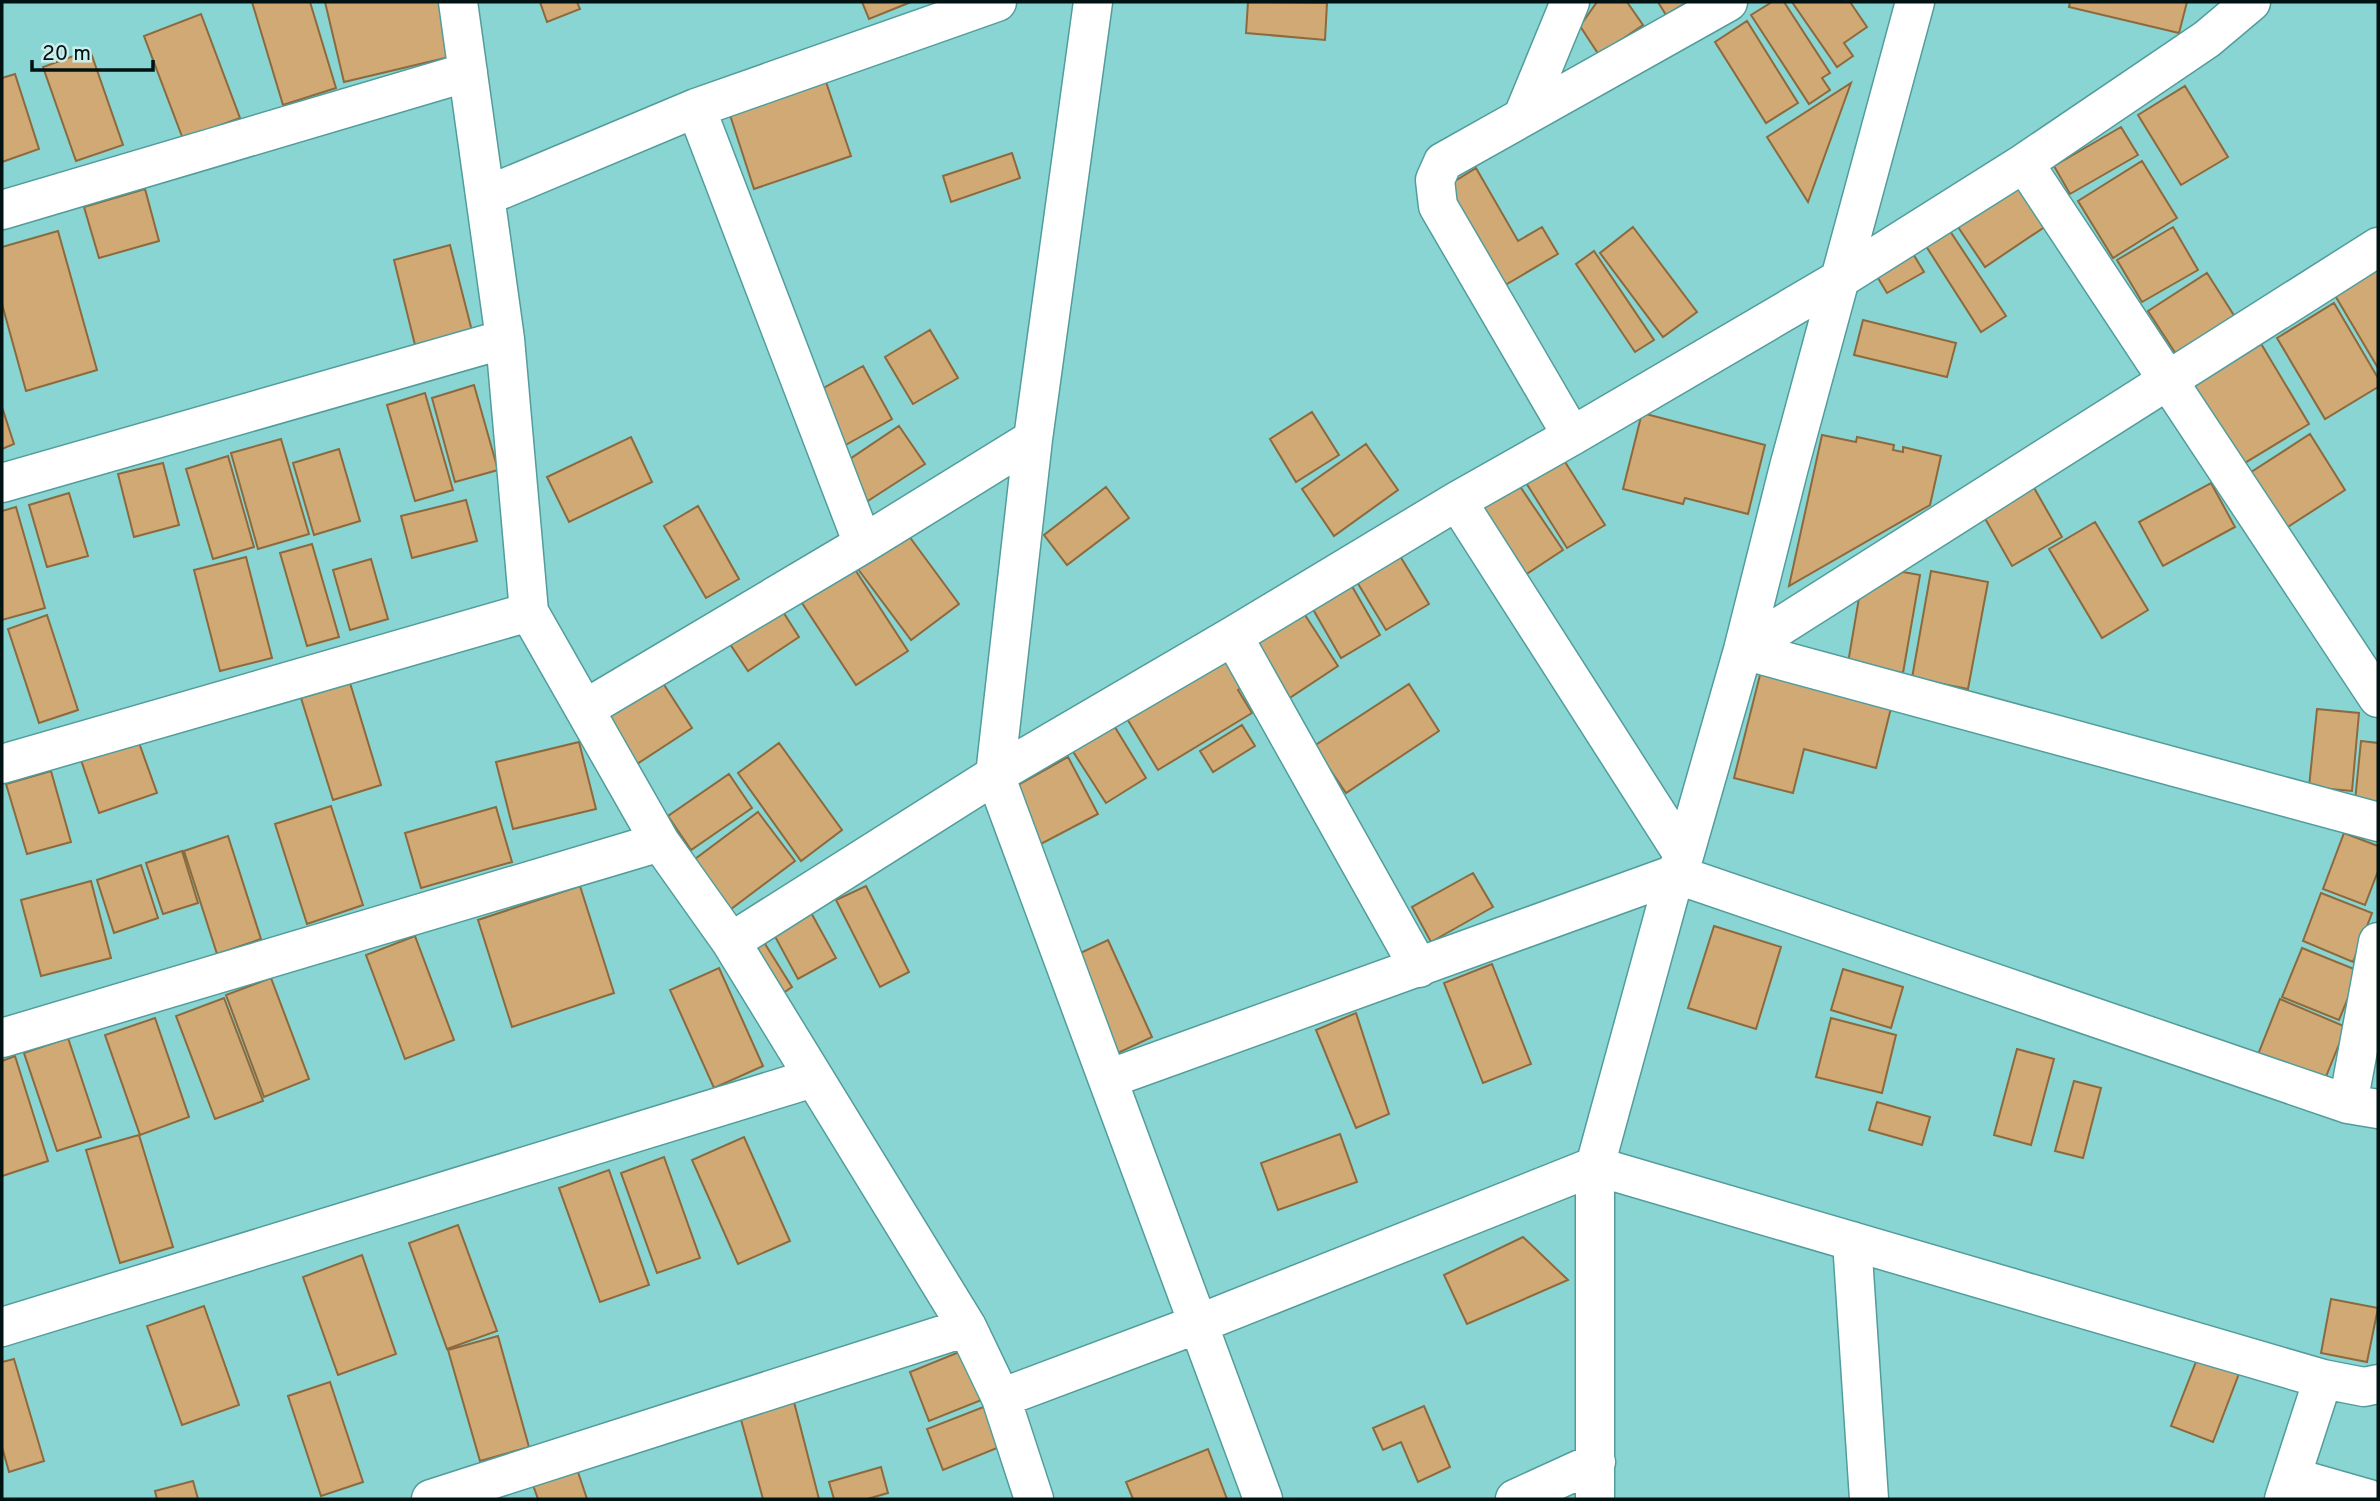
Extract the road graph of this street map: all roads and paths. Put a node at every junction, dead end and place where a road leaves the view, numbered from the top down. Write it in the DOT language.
graph roads {
  1 [pos="458,2"];
  2 [pos="997,2"];
  3 [pos="1093,2"];
  4 [pos="1570,2"];
  5 [pos="1728,2"];
  6 [pos="1915,2"];
  7 [pos="2216,2"];
  8 [pos="2251,2"];
  9 [pos="2207,39"];
  10 [pos="468,72"];
  11 [pos="696,108"];
  12 [pos="1523,116"];
  13 [pos="2024,163"];
  14 [pos="486,196"];
  15 [pos="2,210"];
  16 [pos="2378,247"];
  17 [pos="1840,279"];
  18 [pos="505,339"];
  19 [pos="2168,381"];
  20 [pos="1572,436"];
  21 [pos="1032,439"];
  22 [pos="2,483"];
  23 [pos="1457,501"];
  24 [pos="863,544"];
  25 [pos="529,611"];
  26 [pos="1233,636"];
  27 [pos="1743,650"];
  28 [pos="2378,698"];
  29 [pos="585,709"];
  30 [pos="2,764"];
  31 [pos="995,775"];
  32 [pos="2378,822"];
  33 [pos="660,842"];
  34 [pos="1679,865"];
  35 [pos="731,942"];
  36 [pos="2378,942"];
  37 [pos="1419,968"];
  38 [pos="2,1038"];
  39 [pos="813,1078"];
  40 [pos="1108,1079"];
  41 [pos="2363,1106"];
  42 [pos="1595,1166"];
  43 [pos="1852,1241"];
  44 [pos="1198,1324"];
  45 [pos="967,1326"];
  46 [pos="2,1327"];
  47 [pos="2323,1379"];
  48 [pos="2378,1384"];
  49 [pos="1001,1398"];
  50 [pos="1596,1481"];
  51 [pos="2288,1488"];
  52 [pos="431,1499"];
  53 [pos="1034,1499"];
  54 [pos="1264,1499"];
  55 [pos="1515,1499"];
  56 [pos="1869,1499"];
  57 [pos="2369,1499"];
  1 -- 10 [label="street"];
  2 -- 11 [label="street"];
  3 -- 21 [label="street"];
  4 -- 12 [label="street"];
  5 -- 12 [label="street"];
  6 -- 17 [label="street"];
  7 -- 9 [label="street"];
  8 -- 9 [label="street"];
  9 -- 13 [label="street"];
  10 -- 14 [label="street"];
  10 -- 15 [label="street"];
  11 -- 14 [label="street"];
  11 -- 24 [label="street"];
  12 -- 20 [label="street"];
  13 -- 17 [label="street"];
  13 -- 19 [label="street"];
  14 -- 18 [label="street"];
  16 -- 19 [label="street"];
  17 -- 20 [label="street"];
  17 -- 27 [label="street"];
  18 -- 22 [label="street"];
  18 -- 25 [label="street"];
  19 -- 27 [label="street"];
  19 -- 28 [label="street"];
  20 -- 23 [label="street"];
  21 -- 24 [label="street"];
  21 -- 31 [label="street"];
  23 -- 26 [label="street"];
  23 -- 34 [label="street"];
  24 -- 29 [label="street"];
  25 -- 29 [label="street"];
  25 -- 30 [label="street"];
  26 -- 31 [label="street"];
  26 -- 37 [label="street"];
  27 -- 32 [label="street"];
  27 -- 34 [label="street"];
  29 -- 33 [label="street"];
  31 -- 35 [label="street"];
  31 -- 40 [label="street"];
  33 -- 35 [label="street"];
  33 -- 38 [label="street"];
  34 -- 37 [label="street"];
  34 -- 41 [label="street"];
  34 -- 42 [label="street"];
  35 -- 39 [label="street"];
  36 -- 41 [label="street"];
  37 -- 40 [label="street"];
  39 -- 45 [label="street"];
  39 -- 46 [label="street"];
  40 -- 44 [label="street"];
  42 -- 43 [label="street"];
  42 -- 44 [label="street"];
  42 -- 50 [label="street"];
  43 -- 47 [label="street"];
  43 -- 56 [label="street"];
  44 -- 49 [label="street"];
  44 -- 54 [label="street"];
  45 -- 49 [label="street"];
  45 -- 52 [label="street"];
  47 -- 48 [label="street"];
  47 -- 51 [label="street"];
  49 -- 53 [label="street"];
  50 -- 55 [label="street"];
  51 -- 57 [label="street"];
}
